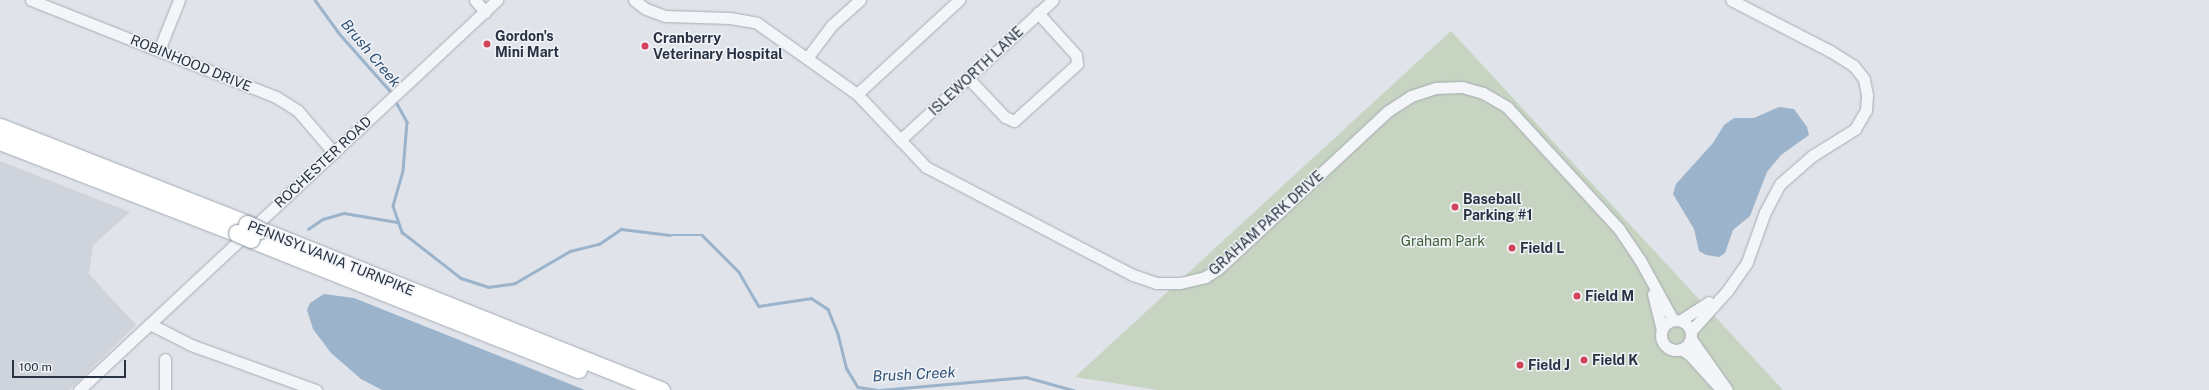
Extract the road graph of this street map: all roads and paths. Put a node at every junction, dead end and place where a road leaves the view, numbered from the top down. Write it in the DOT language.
graph roads {
  1 [pos="30,0"];
  2 [pos="179,0"];
  3 [pos="475,0"];
  4 [pos="497,0"];
  5 [pos="634,0"];
  6 [pos="860,0"];
  7 [pos="959,0"];
  8 [pos="1053,0"];
  9 [pos="1731,0"];
  10 [pos="847,4"];
  11 [pos="485,12"];
  12 [pos="1038,14"];
  13 [pos="159,50"];
  14 [pos="806,58"];
  15 [pos="968,78"];
  16 [pos="857,94"];
  17 [pos="0,127"];
  18 [pos="900,140"];
  19 [pos="0,141"];
  20 [pos="334,153"];
  21 [pos="249,231"];
  22 [pos="1734,281"];
  23 [pos="1651,283"];
  24 [pos="1677,320"];
  25 [pos="150,324"];
  26 [pos="1662,330"];
  27 [pos="1691,335"];
  28 [pos="1681,349"];
  29 [pos="165,359"];
  30 [pos="79,390"];
  31 [pos="165,390"];
  32 [pos="316,390"];
  33 [pos="632,390"];
  34 [pos="661,390"];
  35 [pos="1721,390"];
  36 [pos="1727,390"];
  1 -- 13 [label="street, ROBINHOOD DRIVE"];
  2 -- 13 [label="street"];
  3 -- 11 [label="street"];
  4 -- 11 [label="street, ROCHESTER ROAD"];
  5 -- 14 [label="street, GRAHAM PARK DRIVE"];
  6 -- 10 [label="street"];
  7 -- 16 [label="street"];
  8 -- 12 [label="street, ISLEWORTH LANE"];
  9 -- 22 [label="street"];
  10 -- 14 [label="street"];
  11 -- 20 [label="street, ROCHESTER ROAD"];
  12 -- 15 [label="street, ISLEWORTH LANE"];
  12 -- 15 [label="street"];
  13 -- 20 [label="street, ROBINHOOD DRIVE"];
  14 -- 16 [label="street, GRAHAM PARK DRIVE"];
  15 -- 18 [label="street, ISLEWORTH LANE"];
  16 -- 18 [label="street, GRAHAM PARK DRIVE"];
  17 -- 21 [label="highway, PENNSYLVANIA TURNPIKE"];
  18 -- 23 [label="street, GRAHAM PARK DRIVE"];
  19 -- 21 [label="highway, PENNSYLVANIA TURNPIKE"];
  20 -- 25 [label="street, ROCHESTER ROAD"];
  21 -- 33 [label="highway, PENNSYLVANIA TURNPIKE"];
  21 -- 34 [label="highway, PENNSYLVANIA TURNPIKE"];
  22 -- 24 [label="street"];
  22 -- 27 [label="street"];
  23 -- 24 [label="street, GRAHAM PARK DRIVE"];
  23 -- 26 [label="street, GRAHAM PARK DRIVE"];
  24 -- 26 [label="street"];
  24 -- 27 [label="street, GRAHAM PARK DRIVE"];
  25 -- 30 [label="street, ROCHESTER ROAD"];
  25 -- 32 [label="street"];
  26 -- 28 [label="street, GRAHAM PARK DRIVE"];
  27 -- 28 [label="street"];
  27 -- 36 [label="street, GRAHAM PARK DRIVE"];
  28 -- 35 [label="street, GRAHAM PARK DRIVE"];
  29 -- 31 [label="street"];
}
